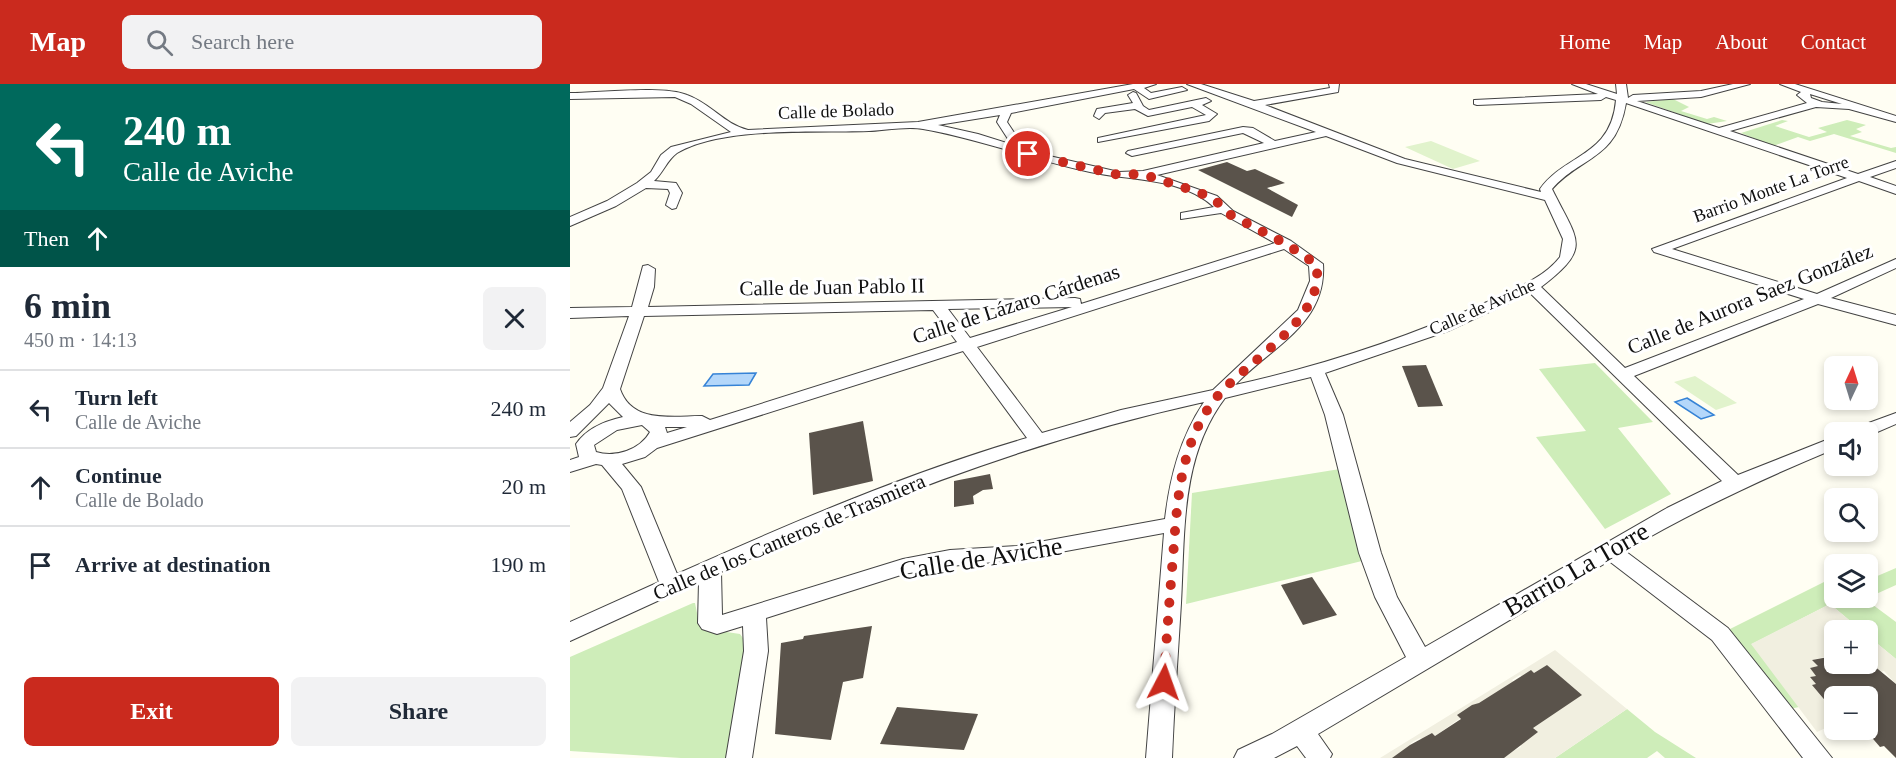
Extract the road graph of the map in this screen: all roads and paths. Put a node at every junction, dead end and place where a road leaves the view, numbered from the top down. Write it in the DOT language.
graph roads {
  1 [pos="1151,84"];
  2 [pos="1192,84"];
  3 [pos="1334,84"];
  4 [pos="1577,84"];
  5 [pos="1621,84"];
  6 [pos="1745,84"];
  7 [pos="1771,84"];
  8 [pos="1785,84"];
  9 [pos="1130,87"];
  10 [pos="1182,90"];
  11 [pos="1806,92"];
  12 [pos="570,96"];
  13 [pos="1231,96"];
  14 [pos="1618,98"];
  15 [pos="1477,102"];
  16 [pos="1194,104"];
  17 [pos="1253,104"];
  18 [pos="1816,104"];
  19 [pos="1853,105"];
  20 [pos="1139,108"];
  21 [pos="1007,111"];
  22 [pos="1099,116"];
  23 [pos="1896,117"];
  24 [pos="921,125"];
  25 [pos="1719,131"];
  26 [pos="753,133"];
  27 [pos="1323,133"];
  28 [pos="1012,137"];
  29 [pos="1102,140"];
  30 [pos="1273,144"];
  31 [pos="1132,153"];
  32 [pos="1896,164"];
  33 [pos="1142,174"];
  34 [pos="1857,177"];
  35 [pos="643,184"];
  36 [pos="1896,190"];
  37 [pos="1548,197"];
  38 [pos="672,206"];
  39 [pos="1224,209"];
  40 [pos="1185,216"];
  41 [pos="570,222"];
  42 [pos="1286,244"];
  43 [pos="1896,263"];
  44 [pos="648,269"];
  45 [pos="1532,287"];
  46 [pos="1818,299"];
  47 [pos="1094,302"];
  48 [pos="938,306"];
  49 [pos="636,312"];
  50 [pos="570,313"];
  51 [pos="1896,320"];
  52 [pos="965,344"];
  53 [pos="1315,370"];
  54 [pos="1621,375"];
  55 [pos="611,389"];
  56 [pos="1220,393"];
  57 [pos="596,409"];
  58 [pos="759,409"];
  59 [pos="1896,418"];
  60 [pos="647,421"];
  61 [pos="1878,425"];
  62 [pos="570,432"];
  63 [pos="1038,440"];
  64 [pos="1824,446"];
  65 [pos="646,448"];
  66 [pos="591,449"];
  67 [pos="570,466"];
  68 [pos="1735,483"];
  69 [pos="631,487"];
  70 [pos="1176,524"];
  71 [pos="1609,550"];
  72 [pos="711,569"];
  73 [pos="672,587"];
  74 [pos="754,613"];
  75 [pos="570,632"];
  76 [pos="1420,660"];
  77 [pos="1281,744"];
  78 [pos="1319,754"];
  79 [pos="739,758"];
  80 [pos="1159,758"];
  81 [pos="1247,758"];
  82 [pos="1819,758"];
  1 -- 9 [label="street, Calle de Bolado"];
  2 -- 13 [label="street"];
  3 -- 17 [label="street"];
  4 -- 14 [label="street"];
  5 -- 14 [label="street"];
  6 -- 14 [label="street"];
  7 -- 11 [label="street"];
  8 -- 11 [label="street"];
  9 -- 10 [label="street"];
  9 -- 21 [label="street, Calle de Bolado"];
  9 -- 22 [label="street"];
  11 -- 18 [label="street"];
  11 -- 19 [label="street"];
  12 -- 26 [label="street, Calle de Bolado"];
  13 -- 16 [label="street"];
  13 -- 17 [label="street"];
  14 -- 15 [label="street"];
  14 -- 25 [label="street"];
  14 -- 37 [label="street"];
  16 -- 20 [label="street"];
  16 -- 29 [label="street"];
  17 -- 27 [label="street"];
  18 -- 19 [label="street"];
  18 -- 25 [label="street"];
  19 -- 23 [label="street"];
  21 -- 24 [label="street, Calle de Bolado"];
  21 -- 28 [label="street"];
  24 -- 26 [label="street, Calle de Bolado"];
  24 -- 33 [label="street, Calle de Bolado"];
  25 -- 34 [label="street"];
  26 -- 35 [label="street, Calle de Bolado"];
  27 -- 30 [label="street"];
  27 -- 37 [label="street"];
  30 -- 31 [label="street"];
  30 -- 33 [label="street"];
  32 -- 34 [label="street, Barrio Monte La Torre"];
  33 -- 39 [label="street, Calle de Bolado"];
  34 -- 36 [label="street"];
  34 -- 46 [label="street, Barrio Monte La Torre"];
  35 -- 38 [label="street"];
  35 -- 41 [label="street, Calle de Bolado"];
  37 -- 45 [label="street, Calle de Aviche"];
  39 -- 40 [label="street"];
  39 -- 42 [label="street, Calle de Bolado"];
  42 -- 47 [label="street, Calle de Lázaro Cárdenas"];
  42 -- 56 [label="street"];
  43 -- 46 [label="street, Calle de Aurora Saez González"];
  44 -- 49 [label="street"];
  45 -- 53 [label="street, Calle de Aviche"];
  45 -- 54 [label="street"];
  46 -- 51 [label="street"];
  46 -- 54 [label="street, Calle de Aurora Saez González"];
  47 -- 48 [label="street, Calle de Juan Pablo II"];
  47 -- 52 [label="street, Calle de Lázaro Cárdenas"];
  48 -- 49 [label="street, Calle de Juan Pablo II"];
  48 -- 52 [label="street"];
  49 -- 50 [label="street, Calle de Juan Pablo II"];
  49 -- 55 [label="street"];
  52 -- 58 [label="street, Calle de Lázaro Cárdenas"];
  52 -- 63 [label="street"];
  53 -- 56 [label="street, Calle de Aviche"];
  53 -- 76 [label="street"];
  54 -- 68 [label="street"];
  55 -- 57 [label="street"];
  55 -- 60 [label="street"];
  56 -- 63 [label="street, Calle de los Canteros de Trasmiera"];
  56 -- 70 [label="street"];
  57 -- 62 [label="street"];
  57 -- 66 [label="street"];
  58 -- 60 [label="street, Calle de Lázaro Cárdenas"];
  58 -- 65 [label="street, Calle de Lázaro Cárdenas"];
  59 -- 61 [label="street"];
  60 -- 65 [label="street"];
  60 -- 66 [label="street, Calle de Lázaro Cárdenas"];
  63 -- 72 [label="street, Calle de los Canteros de Trasmiera"];
  64 -- 68 [label="street, Barrio La Torre"];
  65 -- 66 [label="street, Calle de Lázaro Cárdenas"];
  65 -- 69 [label="street"];
  66 -- 67 [label="street"];
  66 -- 69 [label="street"];
  68 -- 71 [label="street, Barrio La Torre"];
  69 -- 73 [label="street"];
  70 -- 74 [label="street, Calle de Aviche"];
  70 -- 80 [label="street"];
  71 -- 76 [label="street, Barrio La Torre"];
  71 -- 82 [label="street"];
  72 -- 73 [label="street, Calle de los Canteros de Trasmiera"];
  72 -- 74 [label="street, Calle de Aviche"];
  73 -- 75 [label="street, Calle de los Canteros de Trasmiera"];
  74 -- 79 [label="street"];
  76 -- 77 [label="street, Barrio La Torre"];
  77 -- 78 [label="street"];
  77 -- 81 [label="street, Barrio La Torre"];
}
